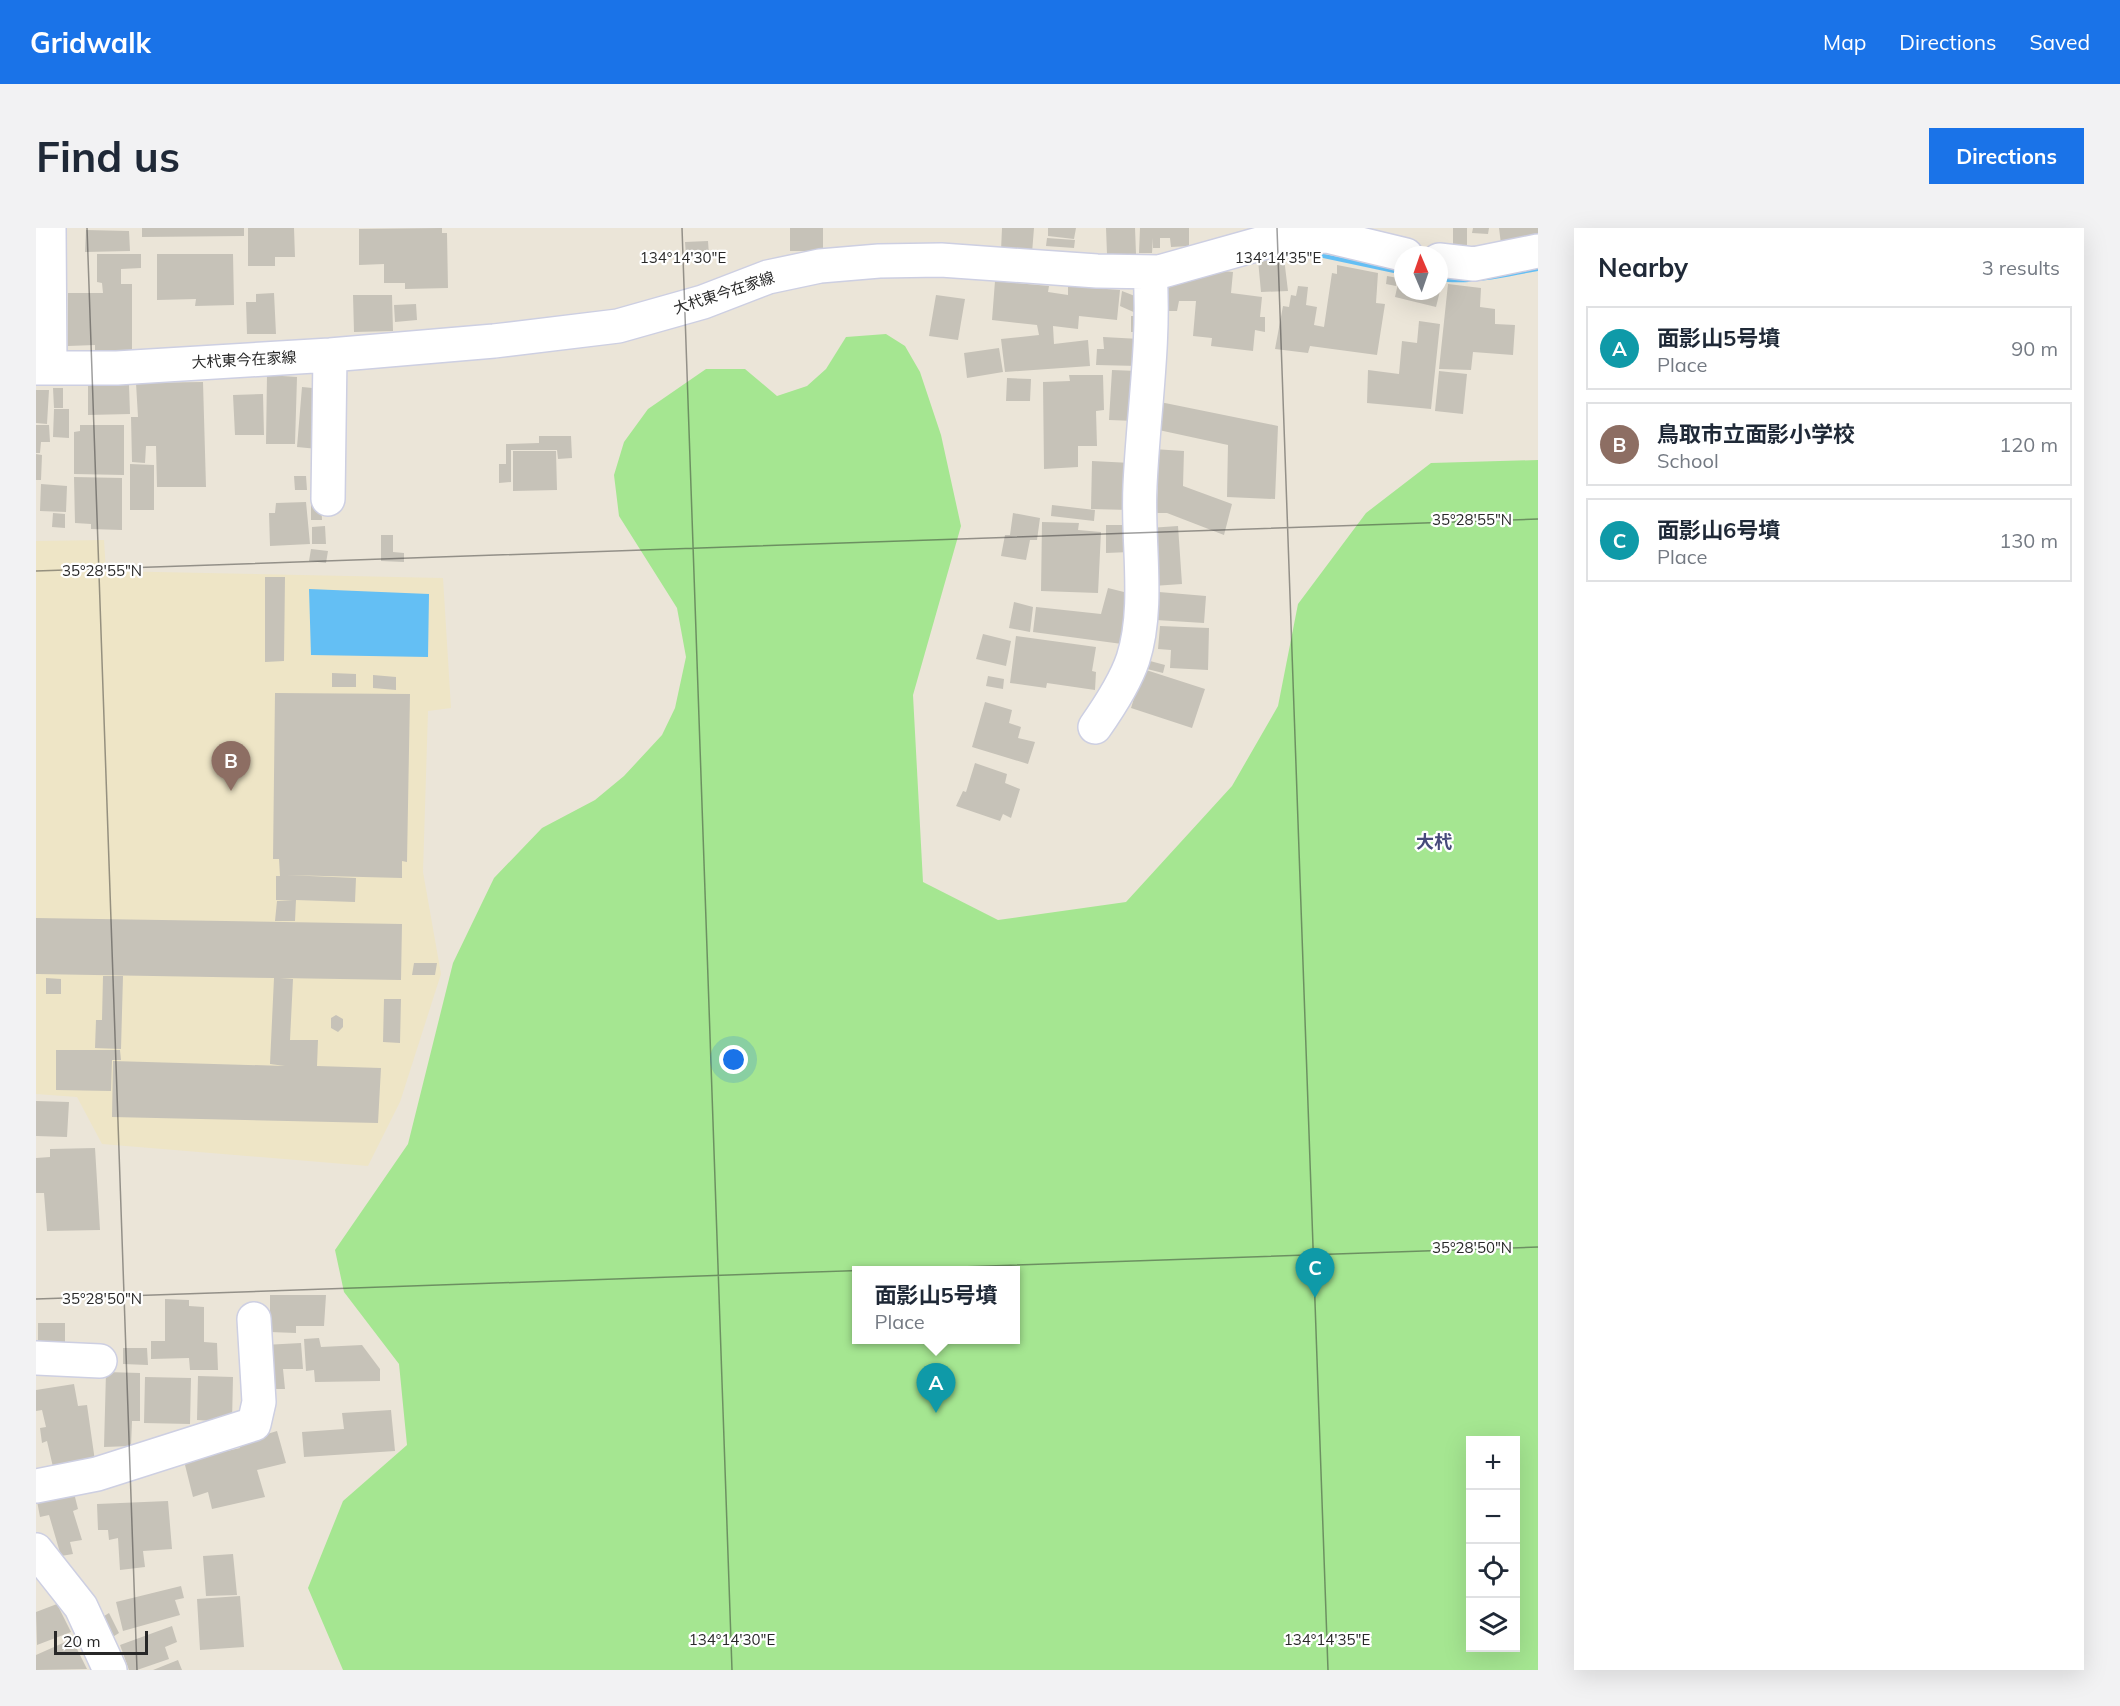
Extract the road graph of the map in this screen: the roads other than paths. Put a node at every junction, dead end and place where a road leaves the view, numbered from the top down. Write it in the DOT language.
graph roads {
  1 [pos="49,228"];
  2 [pos="1266,234"];
  3 [pos="1538,251"];
  4 [pos="1394,252"];
  5 [pos="1448,261"];
  6 [pos="1150,272"];
  7 [pos="330,355"];
  8 [pos="43,368"];
  9 [pos="328,499"];
  10 [pos="1095,727"];
  11 [pos="254,1319"];
  12 [pos="36,1358"];
  13 [pos="100,1361"];
  14 [pos="36,1486"];
  15 [pos="36,1550"];
  16 [pos="110,1670"];
  1 -- 8 [label="street"];
  2 -- 4 [label="street, 大杙東今在家線"];
  2 -- 6 [label="street, 大杙東今在家線"];
  3 -- 5 [label="street"];
  6 -- 7 [label="street, 大杙東今在家線"];
  6 -- 10 [label="street"];
  7 -- 8 [label="street, 大杙東今在家線"];
  7 -- 9 [label="street"];
  11 -- 14 [label="street"];
  12 -- 13 [label="street"];
  15 -- 16 [label="street"];
}
